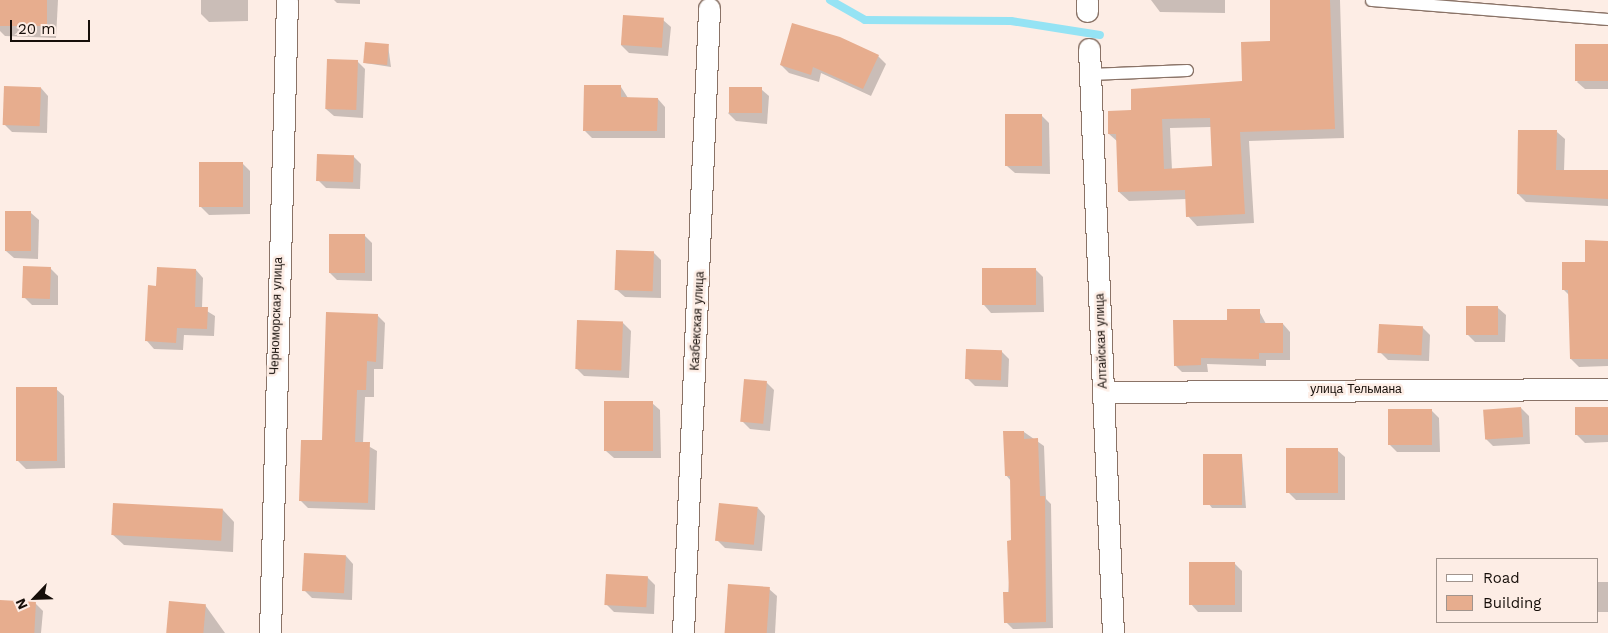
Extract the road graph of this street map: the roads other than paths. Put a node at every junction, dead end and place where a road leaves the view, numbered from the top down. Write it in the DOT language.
graph roads {
  1 [pos="287,0"];
  2 [pos="1371,0"];
  3 [pos="709,9"];
  4 [pos="1608,19"];
  5 [pos="1089,49"];
  6 [pos="1187,70"];
  7 [pos="1090,74"];
  8 [pos="1608,389"];
  9 [pos="1104,392"];
  10 [pos="270,633"];
  11 [pos="683,633"];
  12 [pos="1113,633"];
  1 -- 10 [label="street, Черноморская улица"];
  2 -- 4 [label="lane"];
  3 -- 11 [label="street, Казбекская улица"];
  5 -- 7 [label="street, Алтайская улица"];
  6 -- 7 [label="lane"];
  7 -- 9 [label="street, Алтайская улица"];
  8 -- 9 [label="street, улица Тельмана"];
  9 -- 12 [label="street, Алтайская улица"];
}
